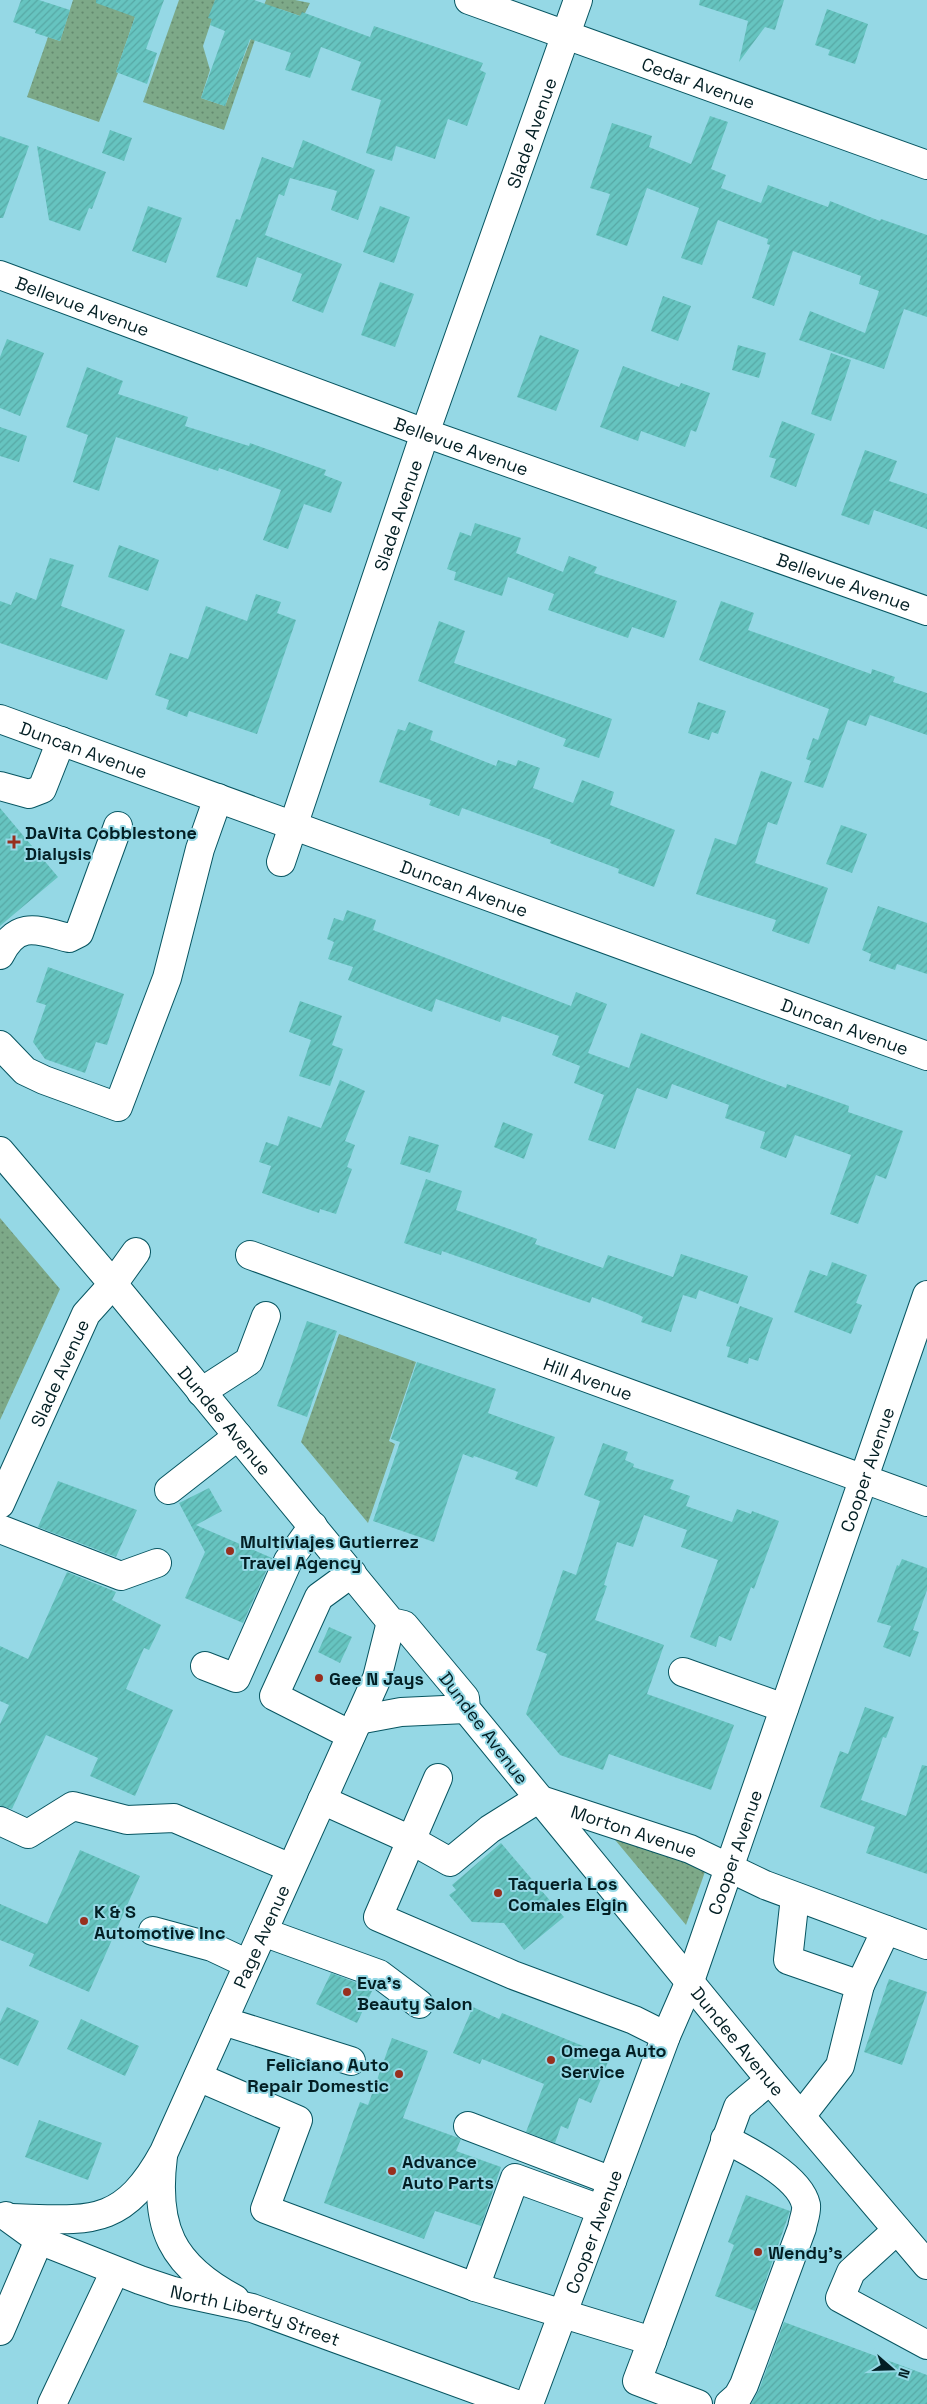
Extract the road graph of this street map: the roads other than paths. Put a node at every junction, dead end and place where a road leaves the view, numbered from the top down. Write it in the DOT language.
graph roads {
  1 [pos="469,0"];
  2 [pos="578,0"];
  3 [pos="566,35"];
  4 [pos="927,165"];
  5 [pos="0,275"];
  6 [pos="425,433"];
  7 [pos="927,611"];
  8 [pos="0,719"];
  9 [pos="61,741"];
  10 [pos="0,786"];
  11 [pos="218,798"];
  12 [pos="118,826"];
  13 [pos="293,826"];
  14 [pos="281,862"];
  15 [pos="0,955"];
  16 [pos="0,1045"];
  17 [pos="927,1056"];
  18 [pos="0,1151"];
  19 [pos="136,1252"];
  20 [pos="250,1255"];
  21 [pos="113,1284"];
  22 [pos="927,1295"];
  23 [pos="266,1316"];
  24 [pos="201,1392"];
  25 [pos="238,1436"];
  26 [pos="863,1479"];
  27 [pos="169,1490"];
  28 [pos="927,1502"];
  29 [pos="0,1504"];
  30 [pos="313,1526"];
  31 [pos="0,1529"];
  32 [pos="157,1563"];
  33 [pos="352,1573"];
  34 [pos="391,1622"];
  35 [pos="205,1666"];
  36 [pos="683,1672"];
  37 [pos="784,1708"];
  38 [pos="466,1709"];
  39 [pos="354,1728"];
  40 [pos="438,1778"];
  41 [pos="538,1799"];
  42 [pos="322,1800"];
  43 [pos="0,1821"];
  44 [pos="411,1840"];
  45 [pos="730,1867"];
  46 [pos="291,1868"];
  47 [pos="795,1897"];
  48 [pos="886,1930"];
  49 [pos="153,1931"];
  50 [pos="262,1932"];
  51 [pos="927,1945"];
  52 [pos="248,1964"];
  53 [pos="690,1981"];
  54 [pos="860,1985"];
  55 [pos="418,2004"];
  56 [pos="223,2020"];
  57 [pos="666,2036"];
  58 [pos="350,2062"];
  59 [pos="198,2077"];
  60 [pos="770,2080"];
  61 [pos="801,2116"];
  62 [pos="468,2126"];
  63 [pos="726,2139"];
  64 [pos="164,2152"];
  65 [pos="612,2181"];
  66 [pos="600,2210"];
  67 [pos="5,2216"];
  68 [pos="897,2230"];
  69 [pos="39,2240"];
  70 [pos="927,2265"];
  71 [pos="115,2270"];
  72 [pos="475,2287"];
  73 [pos="252,2308"];
  74 [pos="562,2314"];
  75 [pos="0,2331"];
  76 [pos="652,2341"];
  77 [pos="927,2345"];
  78 [pos="52,2404"];
  79 [pos="516,2404"];
  80 [pos="529,2404"];
  81 [pos="698,2404"];
  82 [pos="729,2404"];
  1 -- 3 [label="street, Cedar Avenue"];
  2 -- 3 [label="street, Slade Avenue"];
  3 -- 4 [label="street, Cedar Avenue"];
  3 -- 6 [label="street, Slade Avenue"];
  5 -- 6 [label="street, Bellevue Avenue"];
  6 -- 7 [label="street, Bellevue Avenue"];
  6 -- 13 [label="street, Slade Avenue"];
  8 -- 9 [label="street, Duncan Avenue"];
  9 -- 10 [label="street"];
  9 -- 11 [label="street, Duncan Avenue"];
  11 -- 13 [label="street, Duncan Avenue"];
  11 -- 16 [label="street"];
  12 -- 15 [label="street"];
  13 -- 14 [label="street, Slade Avenue"];
  13 -- 17 [label="street, Duncan Avenue"];
  18 -- 21 [label="street, Dundee Avenue"];
  19 -- 21 [label="street, Slade Avenue"];
  20 -- 26 [label="street, Hill Avenue"];
  21 -- 24 [label="street, Dundee Avenue"];
  21 -- 29 [label="street, Slade Avenue"];
  22 -- 26 [label="street, Cooper Avenue"];
  23 -- 24 [label="street"];
  24 -- 25 [label="street, Dundee Avenue"];
  25 -- 27 [label="street"];
  25 -- 30 [label="street, Dundee Avenue"];
  26 -- 28 [label="street, Hill Avenue"];
  26 -- 37 [label="street, Cooper Avenue"];
  30 -- 33 [label="street, Dundee Avenue"];
  30 -- 35 [label="street"];
  31 -- 32 [label="street"];
  33 -- 34 [label="street, Dundee Avenue"];
  33 -- 39 [label="street"];
  34 -- 38 [label="street, Dundee Avenue"];
  34 -- 39 [label="street, Page Avenue"];
  36 -- 37 [label="street"];
  37 -- 45 [label="street, Cooper Avenue"];
  38 -- 39 [label="street"];
  38 -- 41 [label="street, Dundee Avenue"];
  39 -- 42 [label="street, Page Avenue"];
  40 -- 44 [label="street"];
  41 -- 44 [label="street"];
  41 -- 45 [label="street, Morton Avenue"];
  41 -- 53 [label="street, Dundee Avenue"];
  42 -- 44 [label="street"];
  42 -- 46 [label="street, Page Avenue"];
  43 -- 46 [label="street"];
  44 -- 57 [label="street"];
  45 -- 47 [label="street, Morton Avenue"];
  45 -- 53 [label="street, Cooper Avenue"];
  46 -- 50 [label="street, Page Avenue"];
  47 -- 48 [label="street, Morton Avenue"];
  47 -- 54 [label="street"];
  48 -- 51 [label="street, Morton Avenue"];
  48 -- 54 [label="street"];
  49 -- 52 [label="street"];
  50 -- 52 [label="street, Page Avenue"];
  50 -- 55 [label="street"];
  52 -- 56 [label="street, Page Avenue"];
  53 -- 57 [label="street, Cooper Avenue"];
  53 -- 60 [label="street, Dundee Avenue"];
  54 -- 61 [label="street"];
  56 -- 58 [label="street"];
  56 -- 59 [label="street, Page Avenue"];
  57 -- 65 [label="street, Cooper Avenue"];
  59 -- 64 [label="street, Page Avenue"];
  59 -- 72 [label="street"];
  60 -- 61 [label="street, Dundee Avenue"];
  60 -- 63 [label="street"];
  61 -- 68 [label="street, Dundee Avenue"];
  62 -- 65 [label="street"];
  63 -- 76 [label="street"];
  63 -- 82 [label="street"];
  64 -- 67 [label="street"];
  64 -- 73 [label="street"];
  65 -- 66 [label="street, Cooper Avenue"];
  66 -- 72 [label="street"];
  66 -- 74 [label="street, Cooper Avenue"];
  67 -- 69 [label="street, North Liberty Street"];
  68 -- 70 [label="street, Dundee Avenue"];
  68 -- 77 [label="street"];
  69 -- 71 [label="street, North Liberty Street"];
  69 -- 75 [label="street"];
  71 -- 73 [label="street, North Liberty Street"];
  71 -- 78 [label="street"];
  72 -- 74 [label="street"];
  73 -- 79 [label="street, North Liberty Street"];
  74 -- 76 [label="street"];
  74 -- 80 [label="street, Cooper Avenue"];
  76 -- 81 [label="street"];
}
